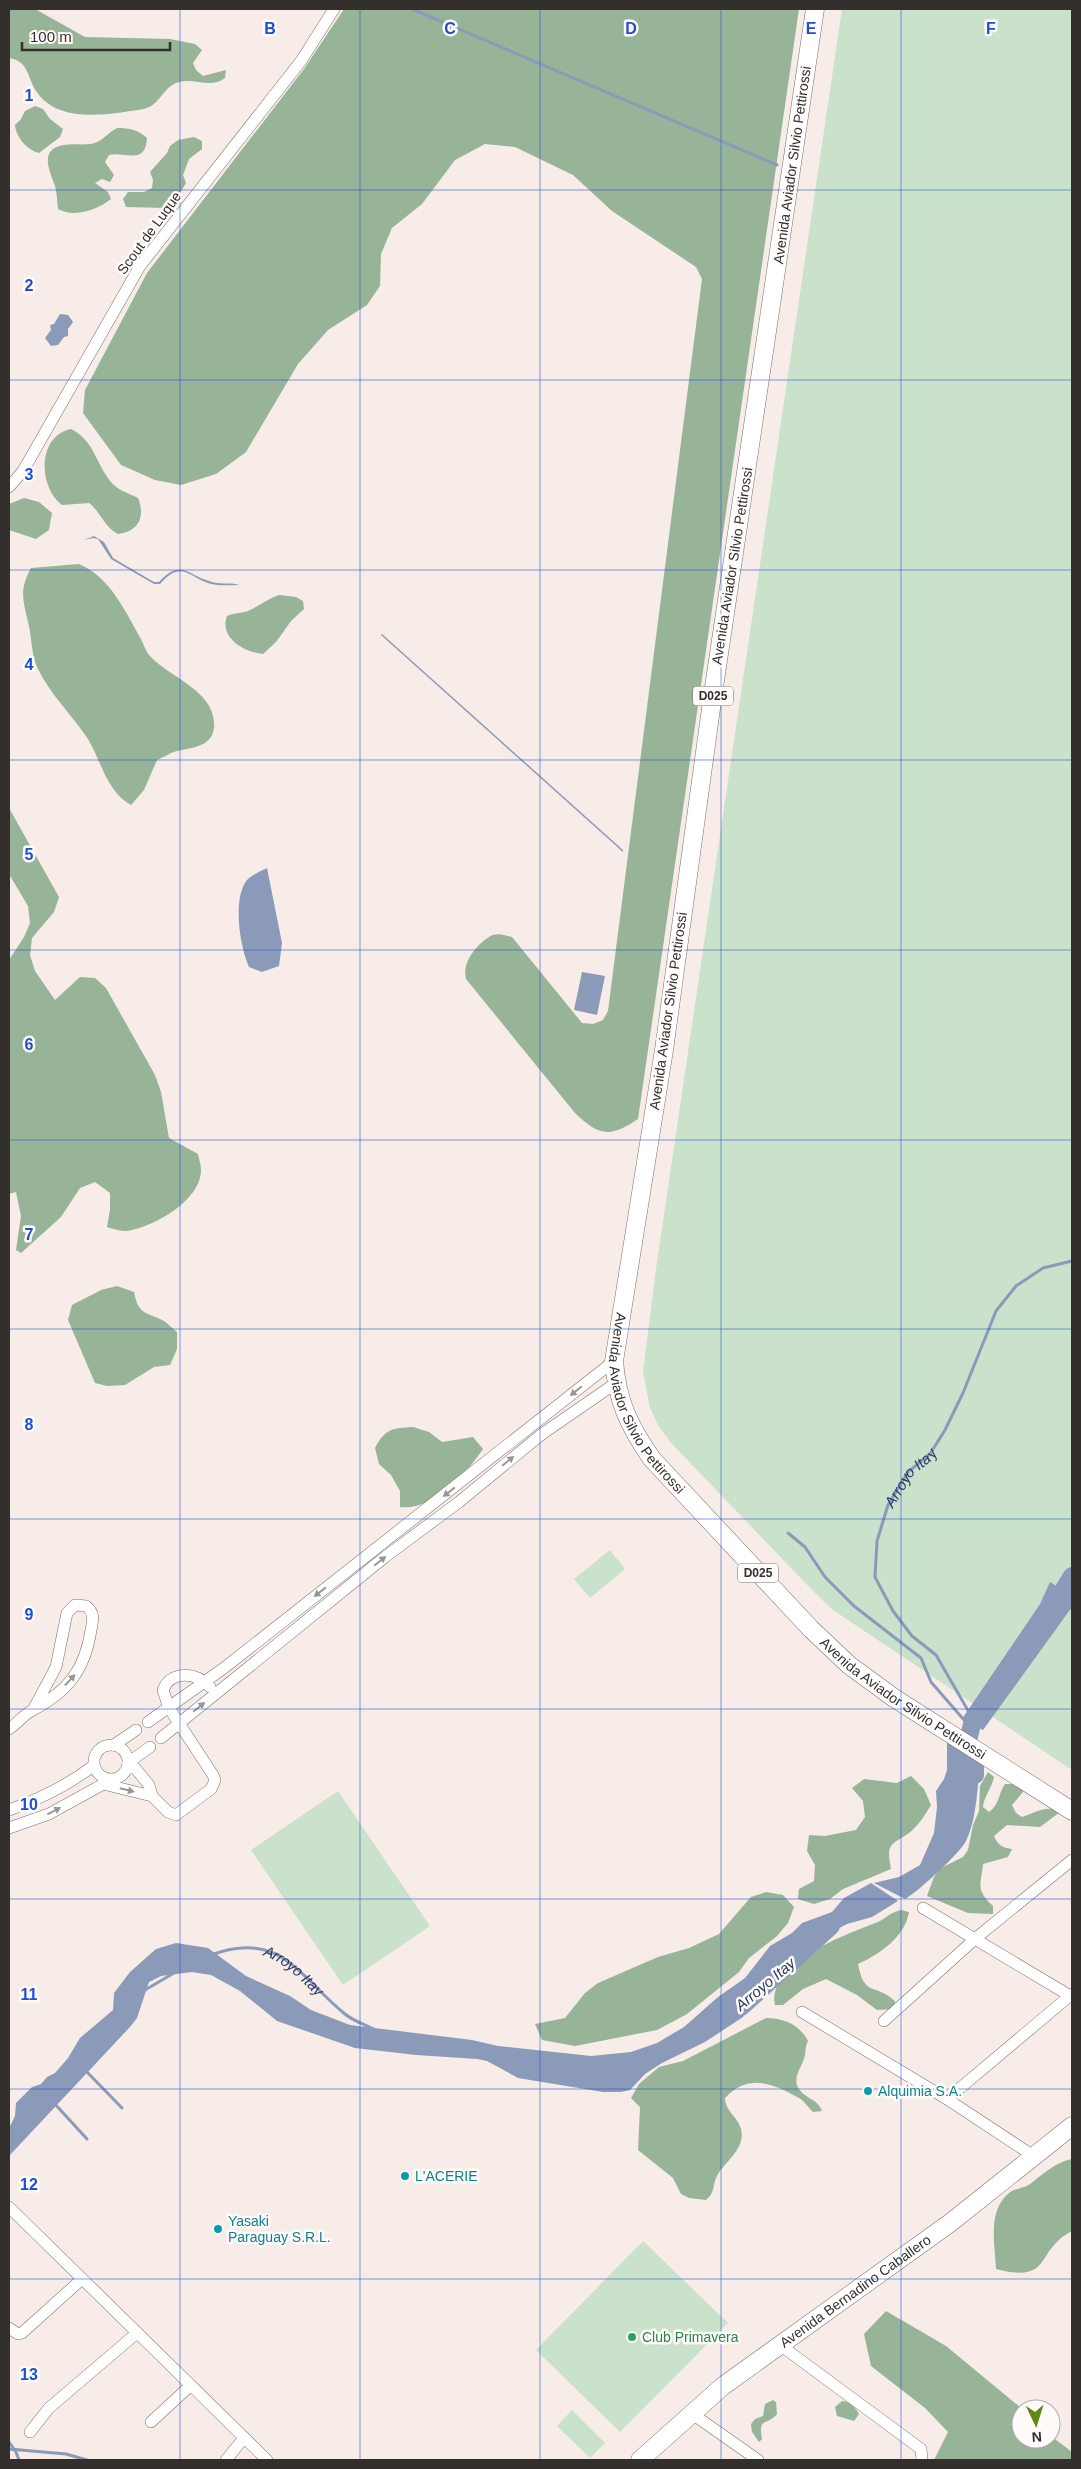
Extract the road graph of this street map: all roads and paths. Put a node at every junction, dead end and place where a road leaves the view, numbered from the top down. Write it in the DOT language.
graph roads {
  1 [pos="334,9"];
  2 [pos="815,9"];
  3 [pos="9,487"];
  4 [pos="614,1361"];
  5 [pos="616,1383"];
  6 [pos="339,1577"];
  7 [pos="348,1587"];
  8 [pos="205,1682"];
  9 [pos="216,1694"];
  10 [pos="169,1708"];
  11 [pos="33,1710"];
  12 [pos="148,1722"];
  13 [pos="180,1723"];
  14 [pos="9,1728"];
  15 [pos="136,1730"];
  16 [pos="161,1738"];
  17 [pos="114,1745"];
  18 [pos="150,1747"];
  19 [pos="93,1766"];
  20 [pos="128,1766"];
  21 [pos="107,1782"];
  22 [pos="152,1796"];
  23 [pos="9,1810"];
  24 [pos="1072,1812"];
  25 [pos="9,1828"];
  26 [pos="1072,1860"];
  27 [pos="923,1908"];
  28 [pos="976,1938"];
  29 [pos="1071,1996"];
  30 [pos="802,2012"];
  31 [pos="884,2021"];
  32 [pos="947,2099"];
  33 [pos="1072,2126"];
  34 [pos="1035,2157"];
  35 [pos="9,2207"];
  36 [pos="82,2279"];
  37 [pos="9,2328"];
  38 [pos="137,2333"];
  39 [pos="780,2345"];
  40 [pos="190,2386"];
  41 [pos="691,2413"];
  42 [pos="151,2422"];
  43 [pos="30,2432"];
  44 [pos="244,2438"];
  45 [pos="921,2455"];
  46 [pos="226,2460"];
  47 [pos="267,2460"];
  48 [pos="640,2460"];
  49 [pos="758,2460"];
  1 -- 3 [label="street, Scout de Luque"];
  2 -- 4 [label="main road, Avenida Aviador Silvio Pettirossi / D025"];
  4 -- 5 [label="main road, Avenida Aviador Silvio Pettirossi / D025"];
  4 -- 6 [label="street, one-way"];
  7 -- 5 [label="street, one-way"];
  5 -- 24 [label="main road, Avenida Aviador Silvio Pettirossi / D025"];
  6 -- 7 [label="street"];
  6 -- 8 [label="street, one-way"];
  7 -- 9 [label="street"];
  8 -- 9 [label="street"];
  8 -- 10 [label="street"];
  8 -- 10 [label="street"];
  13 -- 9 [label="street, one-way"];
  10 -- 12 [label="street"];
  10 -- 13 [label="street"];
  11 -- 11 [label="street, one-way"];
  11 -- 14 [label="street"];
  13 -- 16 [label="street"];
  13 -- 22 [label="street"];
  15 -- 17 [label="street"];
  17 -- 19 [label="street"];
  17 -- 20 [label="street"];
  18 -- 20 [label="street"];
  19 -- 21 [label="street"];
  19 -- 23 [label="street"];
  20 -- 21 [label="street"];
  20 -- 22 [label="street"];
  21 -- 22 [label="street, one-way"];
  25 -- 21 [label="street, one-way"];
  26 -- 28 [label="street"];
  27 -- 28 [label="street"];
  28 -- 29 [label="street"];
  28 -- 31 [label="street"];
  29 -- 32 [label="street"];
  30 -- 32 [label="street"];
  32 -- 34 [label="street"];
  33 -- 34 [label="main road, Avenida Bernadino Caballero"];
  34 -- 39 [label="main road, Avenida Bernadino Caballero"];
  35 -- 36 [label="street"];
  36 -- 37 [label="street"];
  36 -- 38 [label="street"];
  38 -- 40 [label="street"];
  38 -- 43 [label="street"];
  39 -- 41 [label="main road, Avenida Bernadino Caballero"];
  39 -- 45 [label="street"];
  40 -- 42 [label="street"];
  40 -- 44 [label="street"];
  41 -- 48 [label="main road, Avenida Bernadino Caballero"];
  41 -- 49 [label="street"];
  44 -- 46 [label="street"];
  44 -- 47 [label="street"];
}
